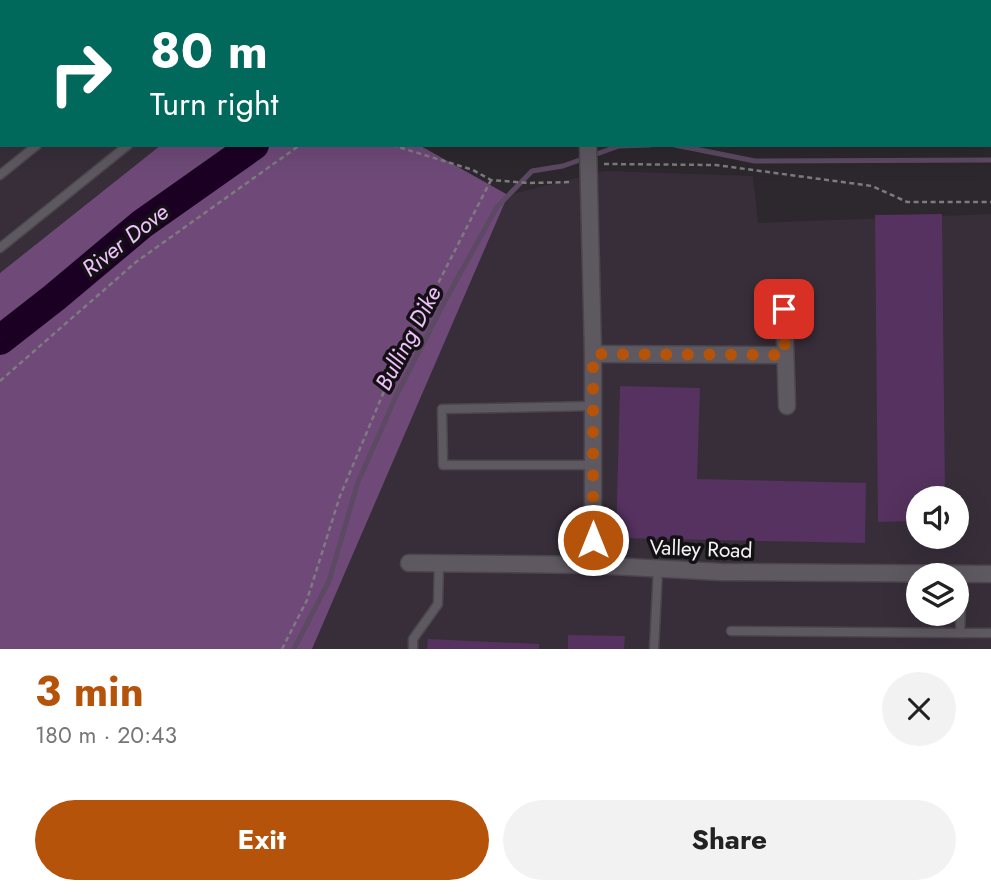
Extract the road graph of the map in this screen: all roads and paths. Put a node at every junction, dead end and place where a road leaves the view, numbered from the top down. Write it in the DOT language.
graph roads {
  1 [pos="35,147"];
  2 [pos="126,147"];
  3 [pos="297,147"];
  4 [pos="398,147"];
  5 [pos="587,147"];
  6 [pos="0,175"];
  7 [pos="589,177"];
  8 [pos="491,180"];
  9 [pos="991,202"];
  10 [pos="0,248"];
  11 [pos="784,309"];
  12 [pos="593,354"];
  13 [pos="785,355"];
  14 [pos="0,381"];
  15 [pos="593,406"];
  16 [pos="787,406"];
  17 [pos="593,465"];
  18 [pos="409,563"];
  19 [pos="439,563"];
  20 [pos="593,565"];
  21 [pos="658,569"];
  22 [pos="906,574"];
  23 [pos="969,574"];
  24 [pos="991,574"];
  25 [pos="960,626"];
  26 [pos="731,631"];
  27 [pos="960,633"];
  28 [pos="991,634"];
  29 [pos="282,649"];
  30 [pos="413,649"];
  31 [pos="654,649"];
  1 -- 6 [label="lane"];
  2 -- 10 [label="lane"];
  3 -- 14 [label="path"];
  4 -- 8 [label="path"];
  5 -- 7 [label="street"];
  7 -- 8 [label="path"];
  7 -- 9 [label="path"];
  7 -- 12 [label="street"];
  8 -- 29 [label="path"];
  11 -- 13 [label="street"];
  12 -- 13 [label="street"];
  12 -- 15 [label="street"];
  13 -- 16 [label="street"];
  15 -- 17 [label="street"];
  15 -- 17 [label="lane"];
  17 -- 20 [label="street"];
  18 -- 19 [label="street, Valley Road"];
  19 -- 20 [label="street, Valley Road"];
  19 -- 30 [label="lane"];
  20 -- 21 [label="street, Valley Road"];
  21 -- 22 [label="street, Valley Road"];
  21 -- 31 [label="lane"];
  23 -- 24 [label="street, Valley Road"];
  25 -- 27 [label="lane"];
  26 -- 27 [label="lane"];
  27 -- 28 [label="lane"];
}
